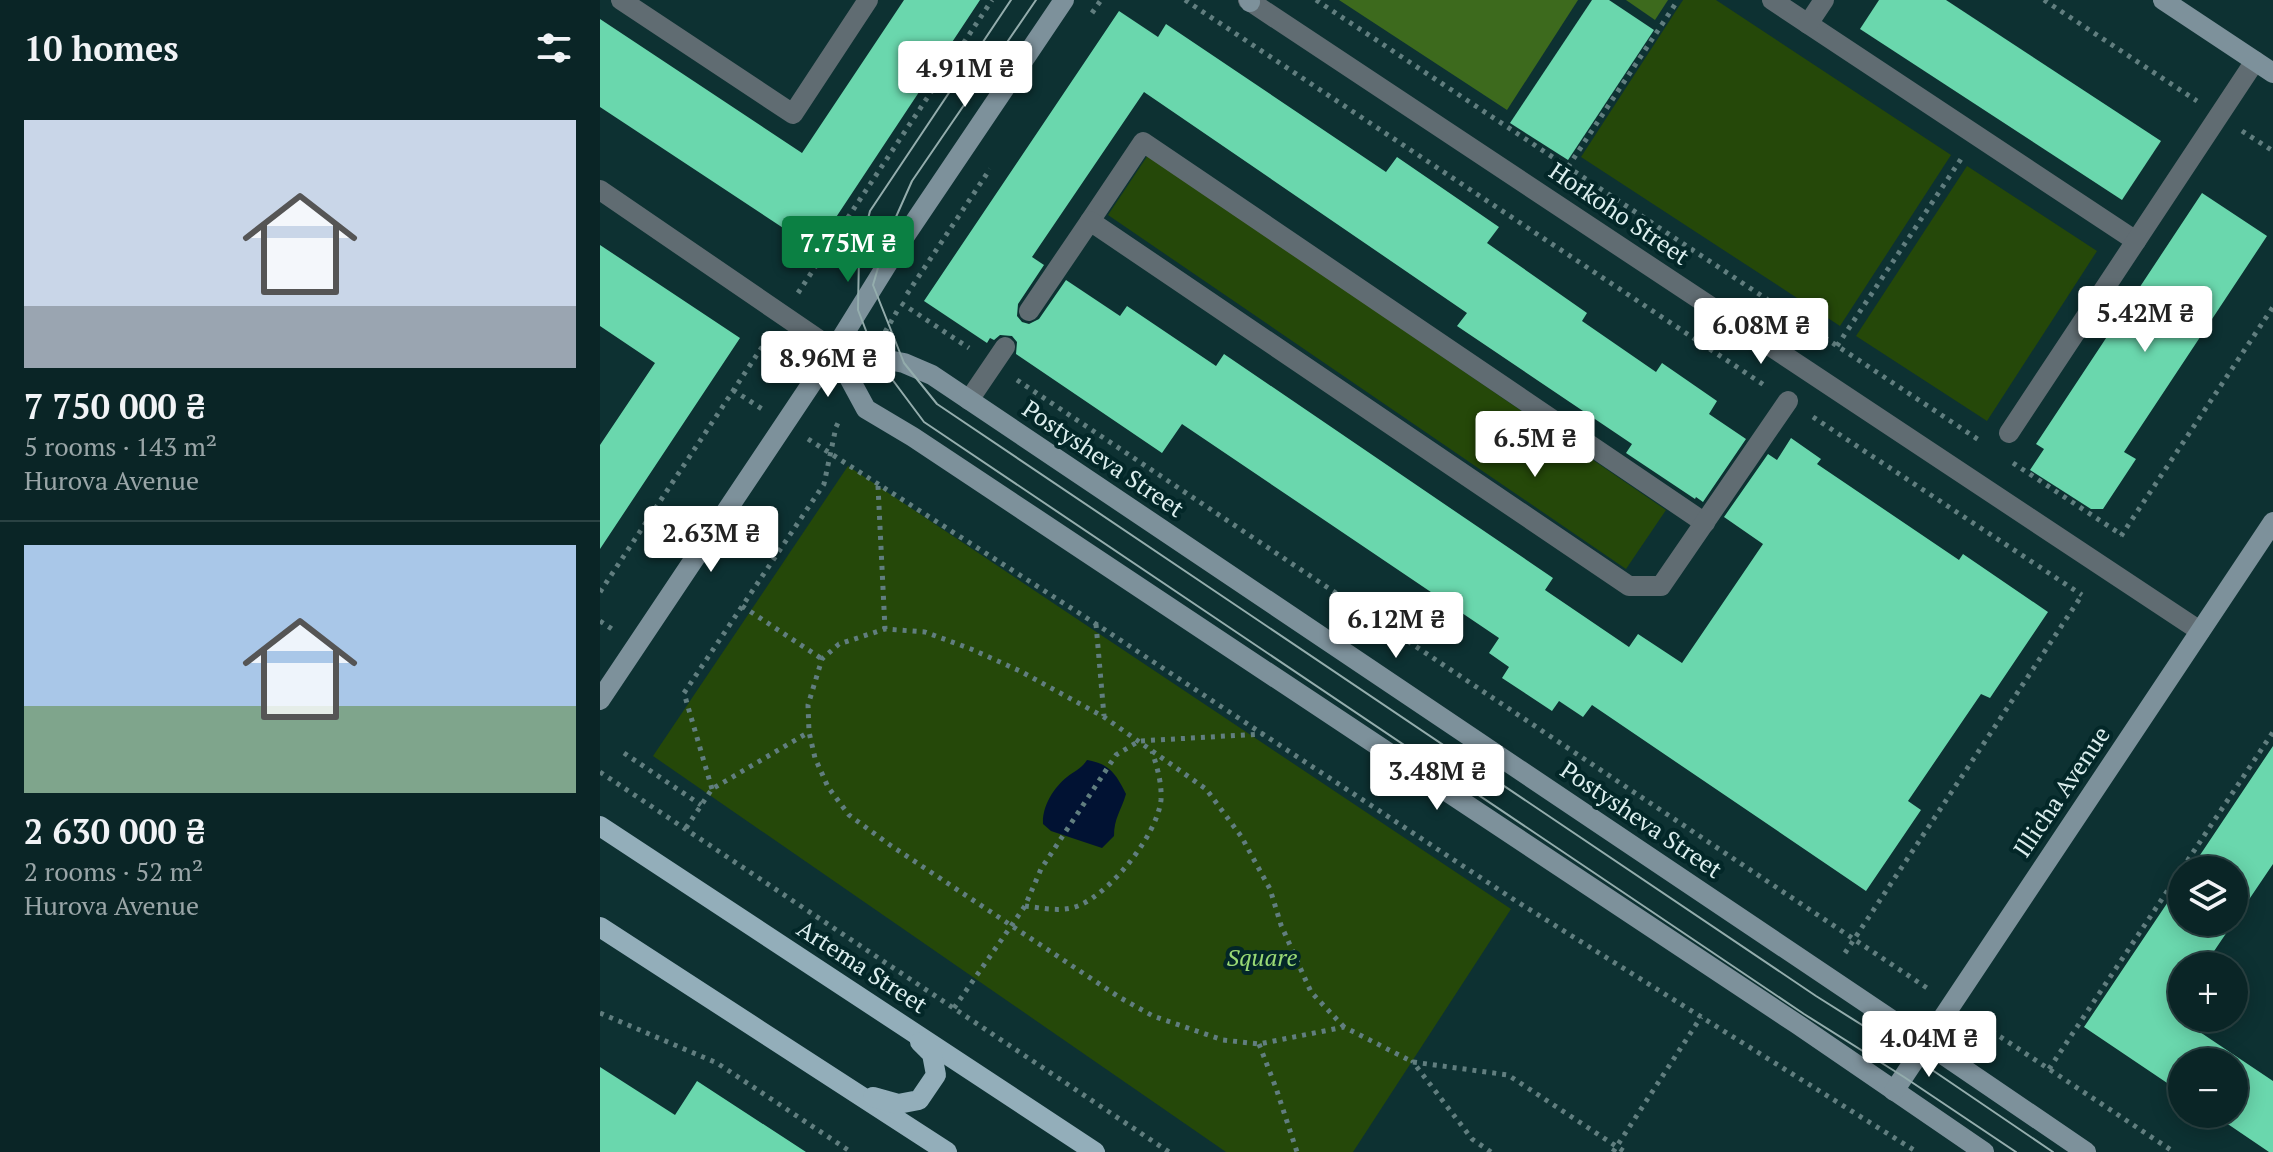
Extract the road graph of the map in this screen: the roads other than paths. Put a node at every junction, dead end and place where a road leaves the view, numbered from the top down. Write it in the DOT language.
graph roads {
  1 [pos="621,0"];
  2 [pos="868,0"];
  3 [pos="1064,0"];
  4 [pos="1772,0"];
  5 [pos="1824,0"];
  6 [pos="2163,0"];
  7 [pos="1249,1"];
  8 [pos="1808,24"];
  9 [pos="2255,61"];
  10 [pos="2273,73"];
  11 [pos="600,190"];
  12 [pos="1090,221"];
  13 [pos="2136,241"];
  14 [pos="1029,311"];
  15 [pos="834,350"];
  16 [pos="999,356"];
  17 [pos="969,400"];
  18 [pos="1788,401"];
  19 [pos="2009,433"];
  20 [pos="2273,522"];
  21 [pos="1705,523"];
  22 [pos="2200,631"];
  23 [pos="600,700"];
  24 [pos="600,826"];
  25 [pos="600,927"];
  26 [pos="903,1025"];
  27 [pos="1926,1043"];
  28 [pos="854,1091"];
  29 [pos="1894,1091"];
  30 [pos="947,1152"];
  31 [pos="1095,1152"];
  32 [pos="1984,1152"];
  33 [pos="2086,1152"];
  1 -- 2 [label="street"];
  3 -- 15 [label="street"];
  4 -- 8 [label="street"];
  5 -- 8 [label="street"];
  6 -- 9 [label="street"];
  7 -- 22 [label="street, Horkoho Street"];
  8 -- 13 [label="street"];
  9 -- 10 [label="street"];
  9 -- 13 [label="street"];
  11 -- 15 [label="street, Postysheva Street"];
  12 -- 14 [label="street"];
  12 -- 21 [label="street"];
  12 -- 21 [label="street"];
  13 -- 19 [label="street"];
  15 -- 17 [label="street, Postysheva Street"];
  15 -- 23 [label="street"];
  15 -- 29 [label="street, Postysheva Street"];
  16 -- 17 [label="street"];
  17 -- 27 [label="street, Postysheva Street"];
  18 -- 21 [label="street"];
  20 -- 22 [label="street, Illicha Avenue"];
  22 -- 27 [label="street, Illicha Avenue"];
  24 -- 26 [label="main road, Artema Street"];
  25 -- 28 [label="main road"];
  26 -- 28 [label="main road"];
  26 -- 31 [label="main road, Artema Street"];
  27 -- 29 [label="street, Illicha Avenue"];
  27 -- 33 [label="street, Postysheva Street"];
  28 -- 30 [label="main road"];
  29 -- 32 [label="street, Postysheva Street"];
}
